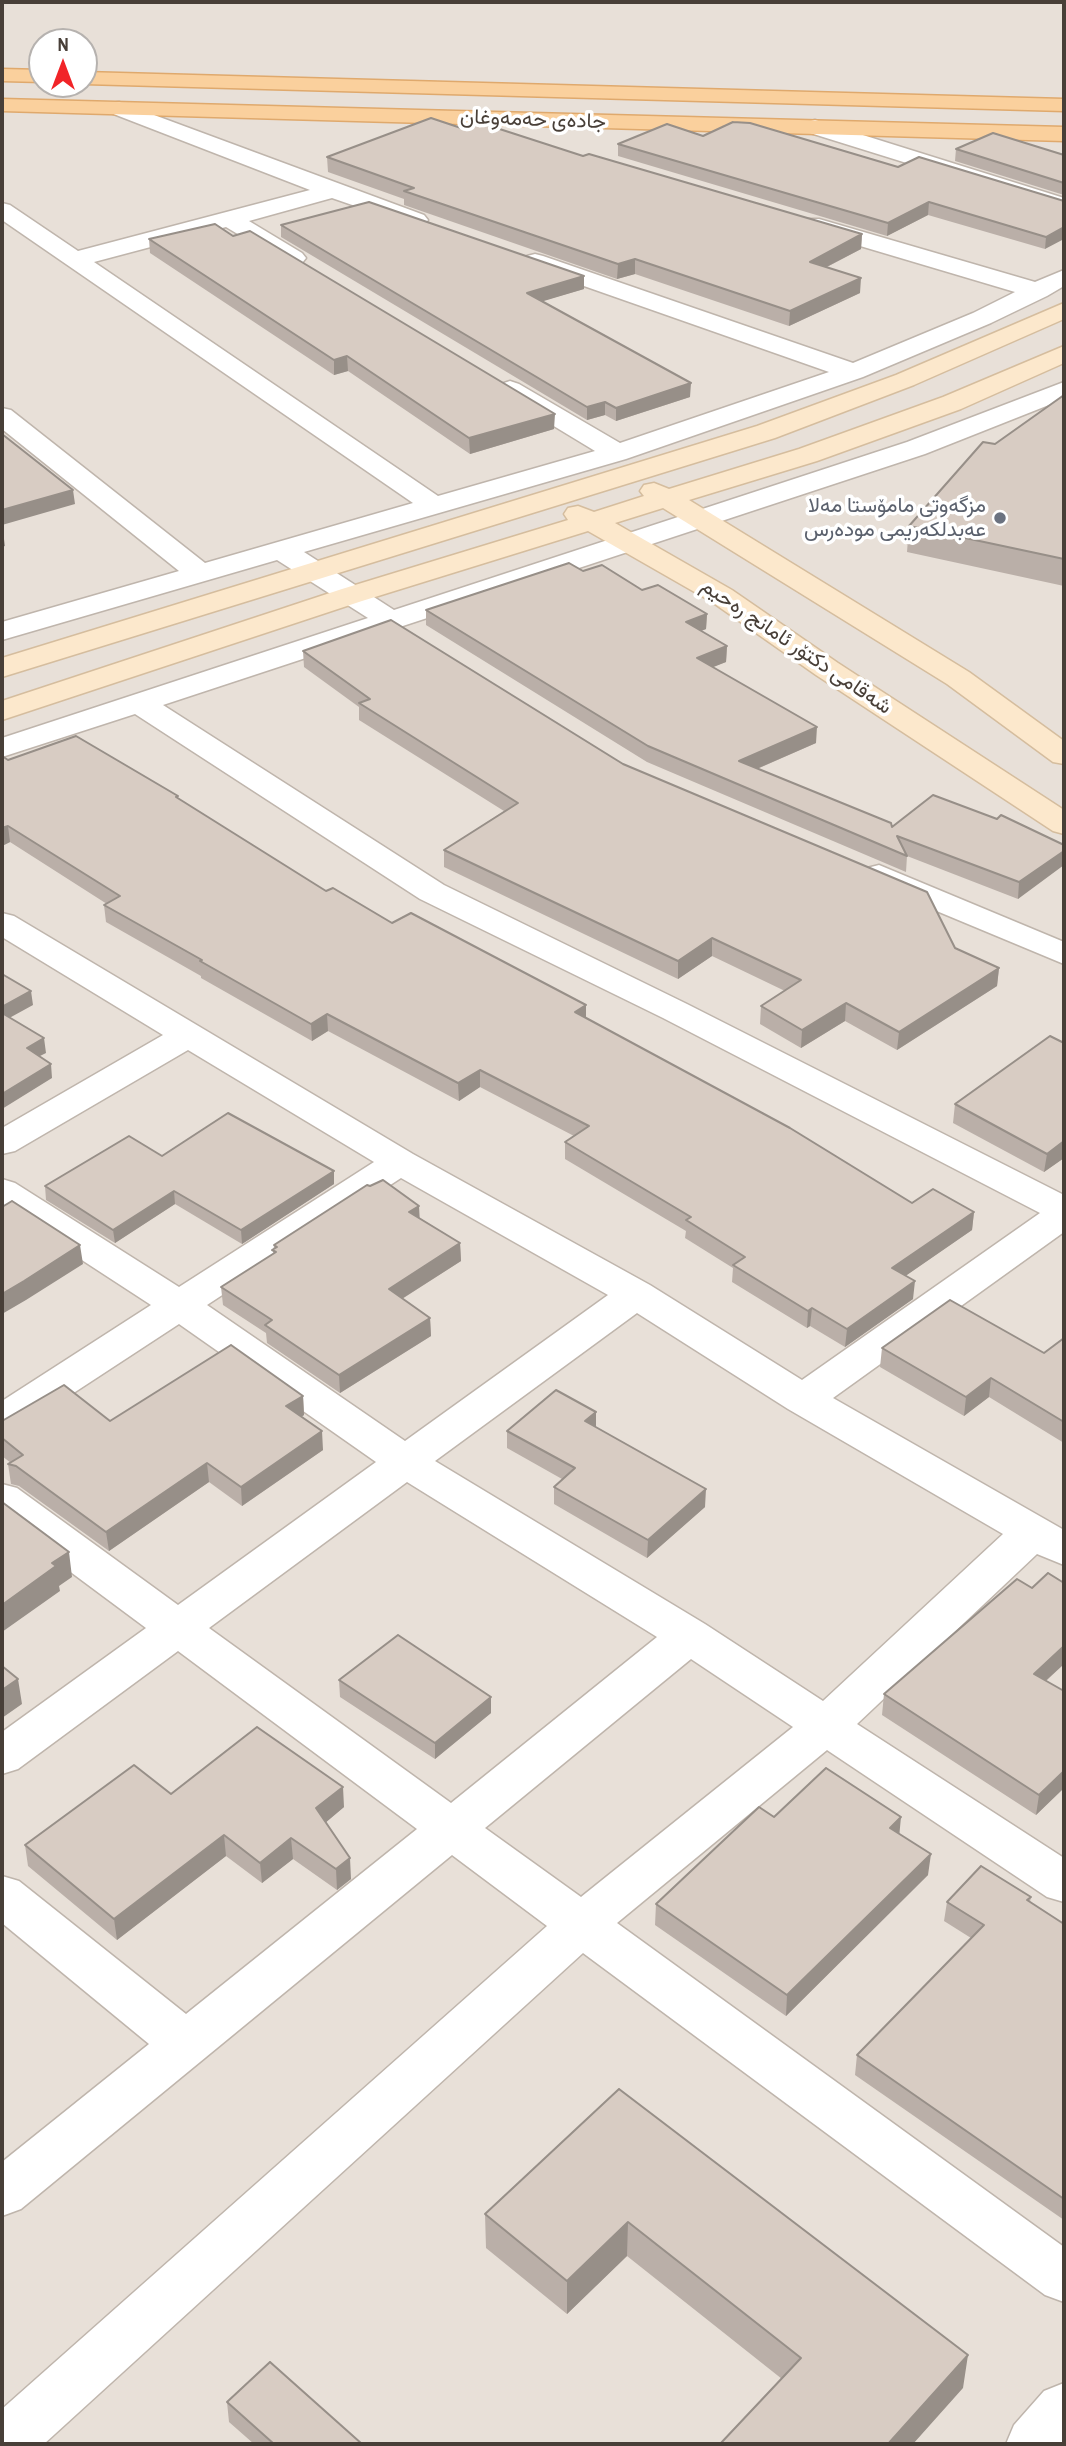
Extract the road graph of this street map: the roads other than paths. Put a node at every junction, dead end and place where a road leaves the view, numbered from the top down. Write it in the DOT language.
graph roads {
  1 [pos="2,75"];
  2 [pos="28,76"];
  3 [pos="98,78"];
  4 [pos="2,105"];
  5 [pos="1064,105"];
  6 [pos="120,108"];
  7 [pos="450,117"];
  8 [pos="815,127"];
  9 [pos="1064,134"];
  10 [pos="530,141"];
  11 [pos="333,191"];
  12 [pos="1064,205"];
  13 [pos="2,211"];
  14 [pos="784,216"];
  15 [pos="230,219"];
  16 [pos="437,227"];
  17 [pos="516,254"];
  18 [pos="75,260"];
  19 [pos="312,268"];
  20 [pos="1064,276"];
  21 [pos="1038,291"];
  22 [pos="1064,310"];
  23 [pos="1064,354"];
  24 [pos="854,372"];
  25 [pos="488,375"];
  26 [pos="1064,390"];
  27 [pos="2,416"];
  28 [pos="612,463"];
  29 [pos="522,482"];
  30 [pos="548,498"];
  31 [pos="667,498"];
  32 [pos="436,507"];
  33 [pos="701,519"];
  34 [pos="592,521"];
  35 [pos="630,542"];
  36 [pos="279,550"];
  37 [pos="312,570"];
  38 [pos="199,573"];
  39 [pos="352,595"];
  40 [pos="390,619"];
  41 [pos="2,631"];
  42 [pos="425,641"];
  43 [pos="2,668"];
  44 [pos="140,704"];
  45 [pos="2,711"];
  46 [pos="2,748"];
  47 [pos="1064,755"];
  48 [pos="1064,824"];
  49 [pos="849,862"];
  50 [pos="2,924"];
  51 [pos="1064,954"];
  52 [pos="188,1035"];
  53 [pos="2,1143"];
  54 [pos="400,1162"];
  55 [pos="2,1191"];
  56 [pos="1064,1212"];
  57 [pos="636,1294"];
  58 [pos="179,1306"];
  59 [pos="803,1399"];
  60 [pos="2,1420"];
  61 [pos="405,1462"];
  62 [pos="2,1499"];
  63 [pos="1049,1541"];
  64 [pos="177,1628"];
  65 [pos="690,1636"];
  66 [pos="827,1725"];
  67 [pos="2,1756"];
  68 [pos="451,1829"];
  69 [pos="1064,1883"];
  70 [pos="2,1895"];
  71 [pos="582,1924"];
  72 [pos="186,2044"];
  73 [pos="2,2193"];
  74 [pos="1064,2278"];
  75 [pos="1064,2409"];
  76 [pos="6,2442"];
  77 [pos="1034,2444"];
  1 -- 2 [label="main road"];
  3 -- 5 [label="main road, جادەی حەمەوغان"];
  4 -- 6 [label="main road, جادەی حەمەوغان"];
  6 -- 7 [label="main road, جادەی حەمەوغان"];
  6 -- 11 [label="street"];
  7 -- 8 [label="main road, جادەی حەمەوغان"];
  7 -- 10 [label="street"];
  8 -- 9 [label="main road, جادەی حەمەوغان"];
  8 -- 12 [label="street"];
  11 -- 15 [label="street"];
  11 -- 16 [label="street"];
  13 -- 18 [label="street"];
  14 -- 21 [label="street"];
  15 -- 18 [label="street"];
  15 -- 19 [label="street"];
  17 -- 24 [label="street"];
  18 -- 32 [label="street"];
  20 -- 21 [label="street"];
  21 -- 24 [label="street"];
  22 -- 28 [label="main road"];
  23 -- 31 [label="main road"];
  24 -- 28 [label="street"];
  25 -- 28 [label="street"];
  26 -- 33 [label="street"];
  27 -- 38 [label="street"];
  28 -- 29 [label="street"];
  28 -- 30 [label="main road"];
  28 -- 31 [label="main road"];
  29 -- 30 [label="main road, شەقامی دکتۆر ئامانج رەحیم"];
  29 -- 32 [label="street"];
  30 -- 34 [label="main road, شەقامی دکتۆر ئامانج رەحیم"];
  30 -- 37 [label="main road"];
  31 -- 33 [label="main road"];
  31 -- 34 [label="main road"];
  32 -- 36 [label="street"];
  33 -- 35 [label="street"];
  33 -- 47 [label="main road"];
  34 -- 35 [label="main road, شەقامی دکتۆر ئامانج رەحیم"];
  34 -- 39 [label="main road"];
  35 -- 40 [label="street"];
  35 -- 48 [label="main road, شەقامی دکتۆر ئامانج رەحیم"];
  36 -- 37 [label="street"];
  36 -- 38 [label="street"];
  37 -- 39 [label="street"];
  37 -- 43 [label="main road"];
  38 -- 41 [label="street"];
  39 -- 40 [label="street"];
  39 -- 45 [label="main road"];
  40 -- 42 [label="street"];
  40 -- 44 [label="street"];
  44 -- 46 [label="street"];
  44 -- 56 [label="street"];
  49 -- 51 [label="street"];
  50 -- 52 [label="street"];
  52 -- 53 [label="street"];
  52 -- 54 [label="street"];
  54 -- 57 [label="street"];
  54 -- 58 [label="street"];
  55 -- 58 [label="street"];
  56 -- 59 [label="street"];
  57 -- 59 [label="street"];
  57 -- 61 [label="street"];
  58 -- 60 [label="street"];
  58 -- 61 [label="street"];
  59 -- 63 [label="street"];
  61 -- 64 [label="street"];
  61 -- 65 [label="street"];
  62 -- 64 [label="street"];
  63 -- 66 [label="street"];
  64 -- 67 [label="street"];
  64 -- 68 [label="street"];
  65 -- 66 [label="street"];
  65 -- 68 [label="street"];
  66 -- 69 [label="street"];
  66 -- 71 [label="street"];
  68 -- 71 [label="street"];
  68 -- 72 [label="street"];
  70 -- 72 [label="street"];
  71 -- 74 [label="street"];
  71 -- 76 [label="street"];
  72 -- 73 [label="street"];
  75 -- 77 [label="street"];
}
